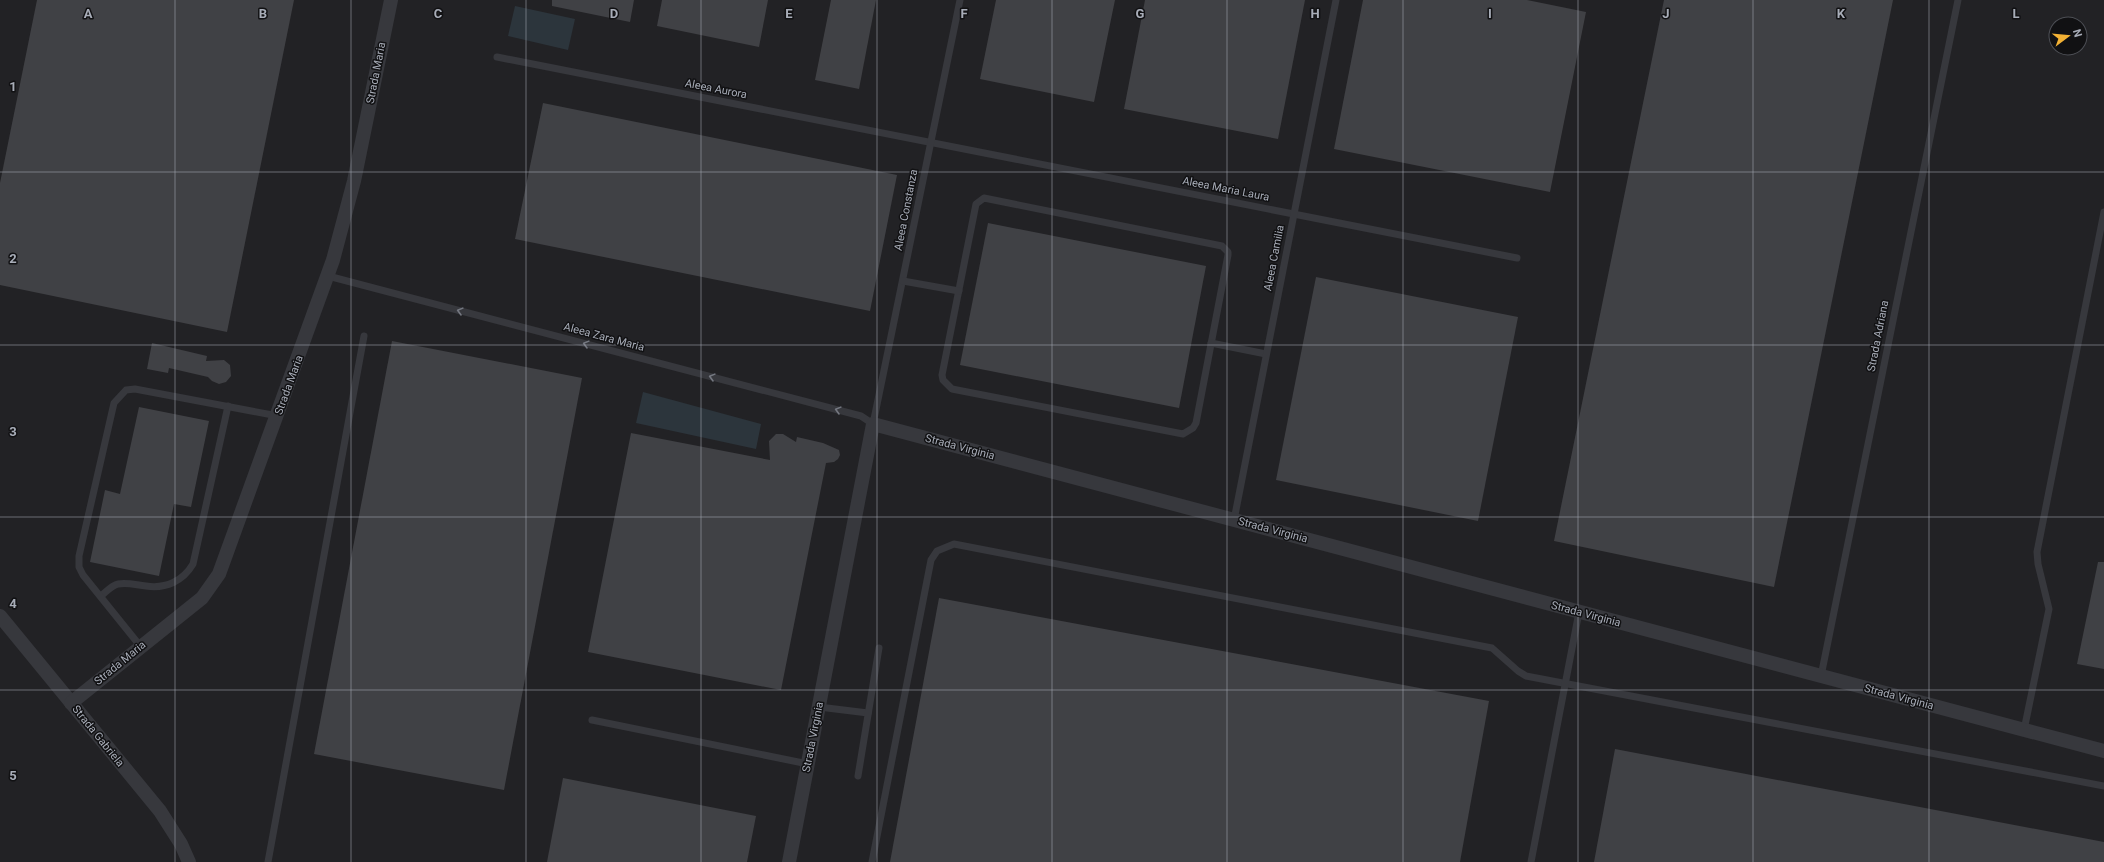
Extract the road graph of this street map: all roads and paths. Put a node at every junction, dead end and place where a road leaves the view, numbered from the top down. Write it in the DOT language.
graph roads {
  1 [pos="390,0"];
  2 [pos="960,0"];
  3 [pos="1336,0"];
  4 [pos="1958,0"];
  5 [pos="497,57"];
  6 [pos="931,142"];
  7 [pos="2104,212"];
  8 [pos="1294,214"];
  9 [pos="1517,258"];
  10 [pos="328,276"];
  11 [pos="903,281"];
  12 [pos="959,291"];
  13 [pos="364,336"];
  14 [pos="1211,343"];
  15 [pos="1266,354"];
  16 [pos="228,406"];
  17 [pos="278,416"];
  18 [pos="874,424"];
  19 [pos="1234,520"];
  20 [pos="101,596"];
  21 [pos="1579,612"];
  22 [pos="0,616"];
  23 [pos="140,647"];
  24 [pos="879,648"];
  25 [pos="1821,676"];
  26 [pos="1565,683"];
  27 [pos="71,703"];
  28 [pos="819,707"];
  29 [pos="868,713"];
  30 [pos="592,720"];
  31 [pos="2024,730"];
  32 [pos="2104,752"];
  33 [pos="808,764"];
  34 [pos="858,776"];
  35 [pos="2104,786"];
  36 [pos="189,862"];
  37 [pos="268,862"];
  38 [pos="789,862"];
  39 [pos="872,862"];
  40 [pos="1531,862"];
  1 -- 10 [label="street, Strada Maria"];
  2 -- 6 [label="lane, Aleea Constanza"];
  3 -- 8 [label="lane, Aleea Camilia"];
  4 -- 25 [label="lane, Strada Adriana"];
  5 -- 6 [label="lane, Aleea Aurora"];
  6 -- 8 [label="lane, Aleea Maria Laura"];
  6 -- 11 [label="lane, Aleea Constanza"];
  7 -- 31 [label="lane"];
  8 -- 9 [label="lane, Aleea Maria Laura"];
  8 -- 15 [label="lane, Aleea Camilia"];
  10 -- 17 [label="street, Strada Maria"];
  18 -- 10 [label="lane, Aleea Zara Maria, one-way"];
  11 -- 12 [label="lane"];
  11 -- 18 [label="lane, Aleea Constanza"];
  12 -- 14 [label="lane"];
  12 -- 14 [label="lane"];
  13 -- 37 [label="lane"];
  14 -- 15 [label="lane"];
  15 -- 19 [label="lane, Aleea Camilia"];
  16 -- 17 [label="lane"];
  16 -- 20 [label="lane"];
  16 -- 20 [label="lane"];
  17 -- 23 [label="street, Strada Maria"];
  18 -- 19 [label="street, Strada Virginia"];
  18 -- 28 [label="street, Strada Virginia"];
  19 -- 21 [label="street, Strada Virginia"];
  20 -- 23 [label="lane"];
  21 -- 25 [label="street, Strada Virginia"];
  21 -- 26 [label="lane"];
  22 -- 27 [label="street, Strada Gabriela"];
  23 -- 27 [label="street, Strada Maria"];
  24 -- 29 [label="lane"];
  25 -- 31 [label="street, Strada Virginia"];
  26 -- 35 [label="lane"];
  26 -- 39 [label="lane"];
  26 -- 40 [label="lane"];
  27 -- 36 [label="street, Strada Gabriela"];
  28 -- 29 [label="lane"];
  28 -- 33 [label="street, Strada Virginia"];
  29 -- 34 [label="lane"];
  30 -- 33 [label="lane"];
  31 -- 32 [label="street, Strada Virginia"];
  33 -- 38 [label="street, Strada Virginia"];
}
